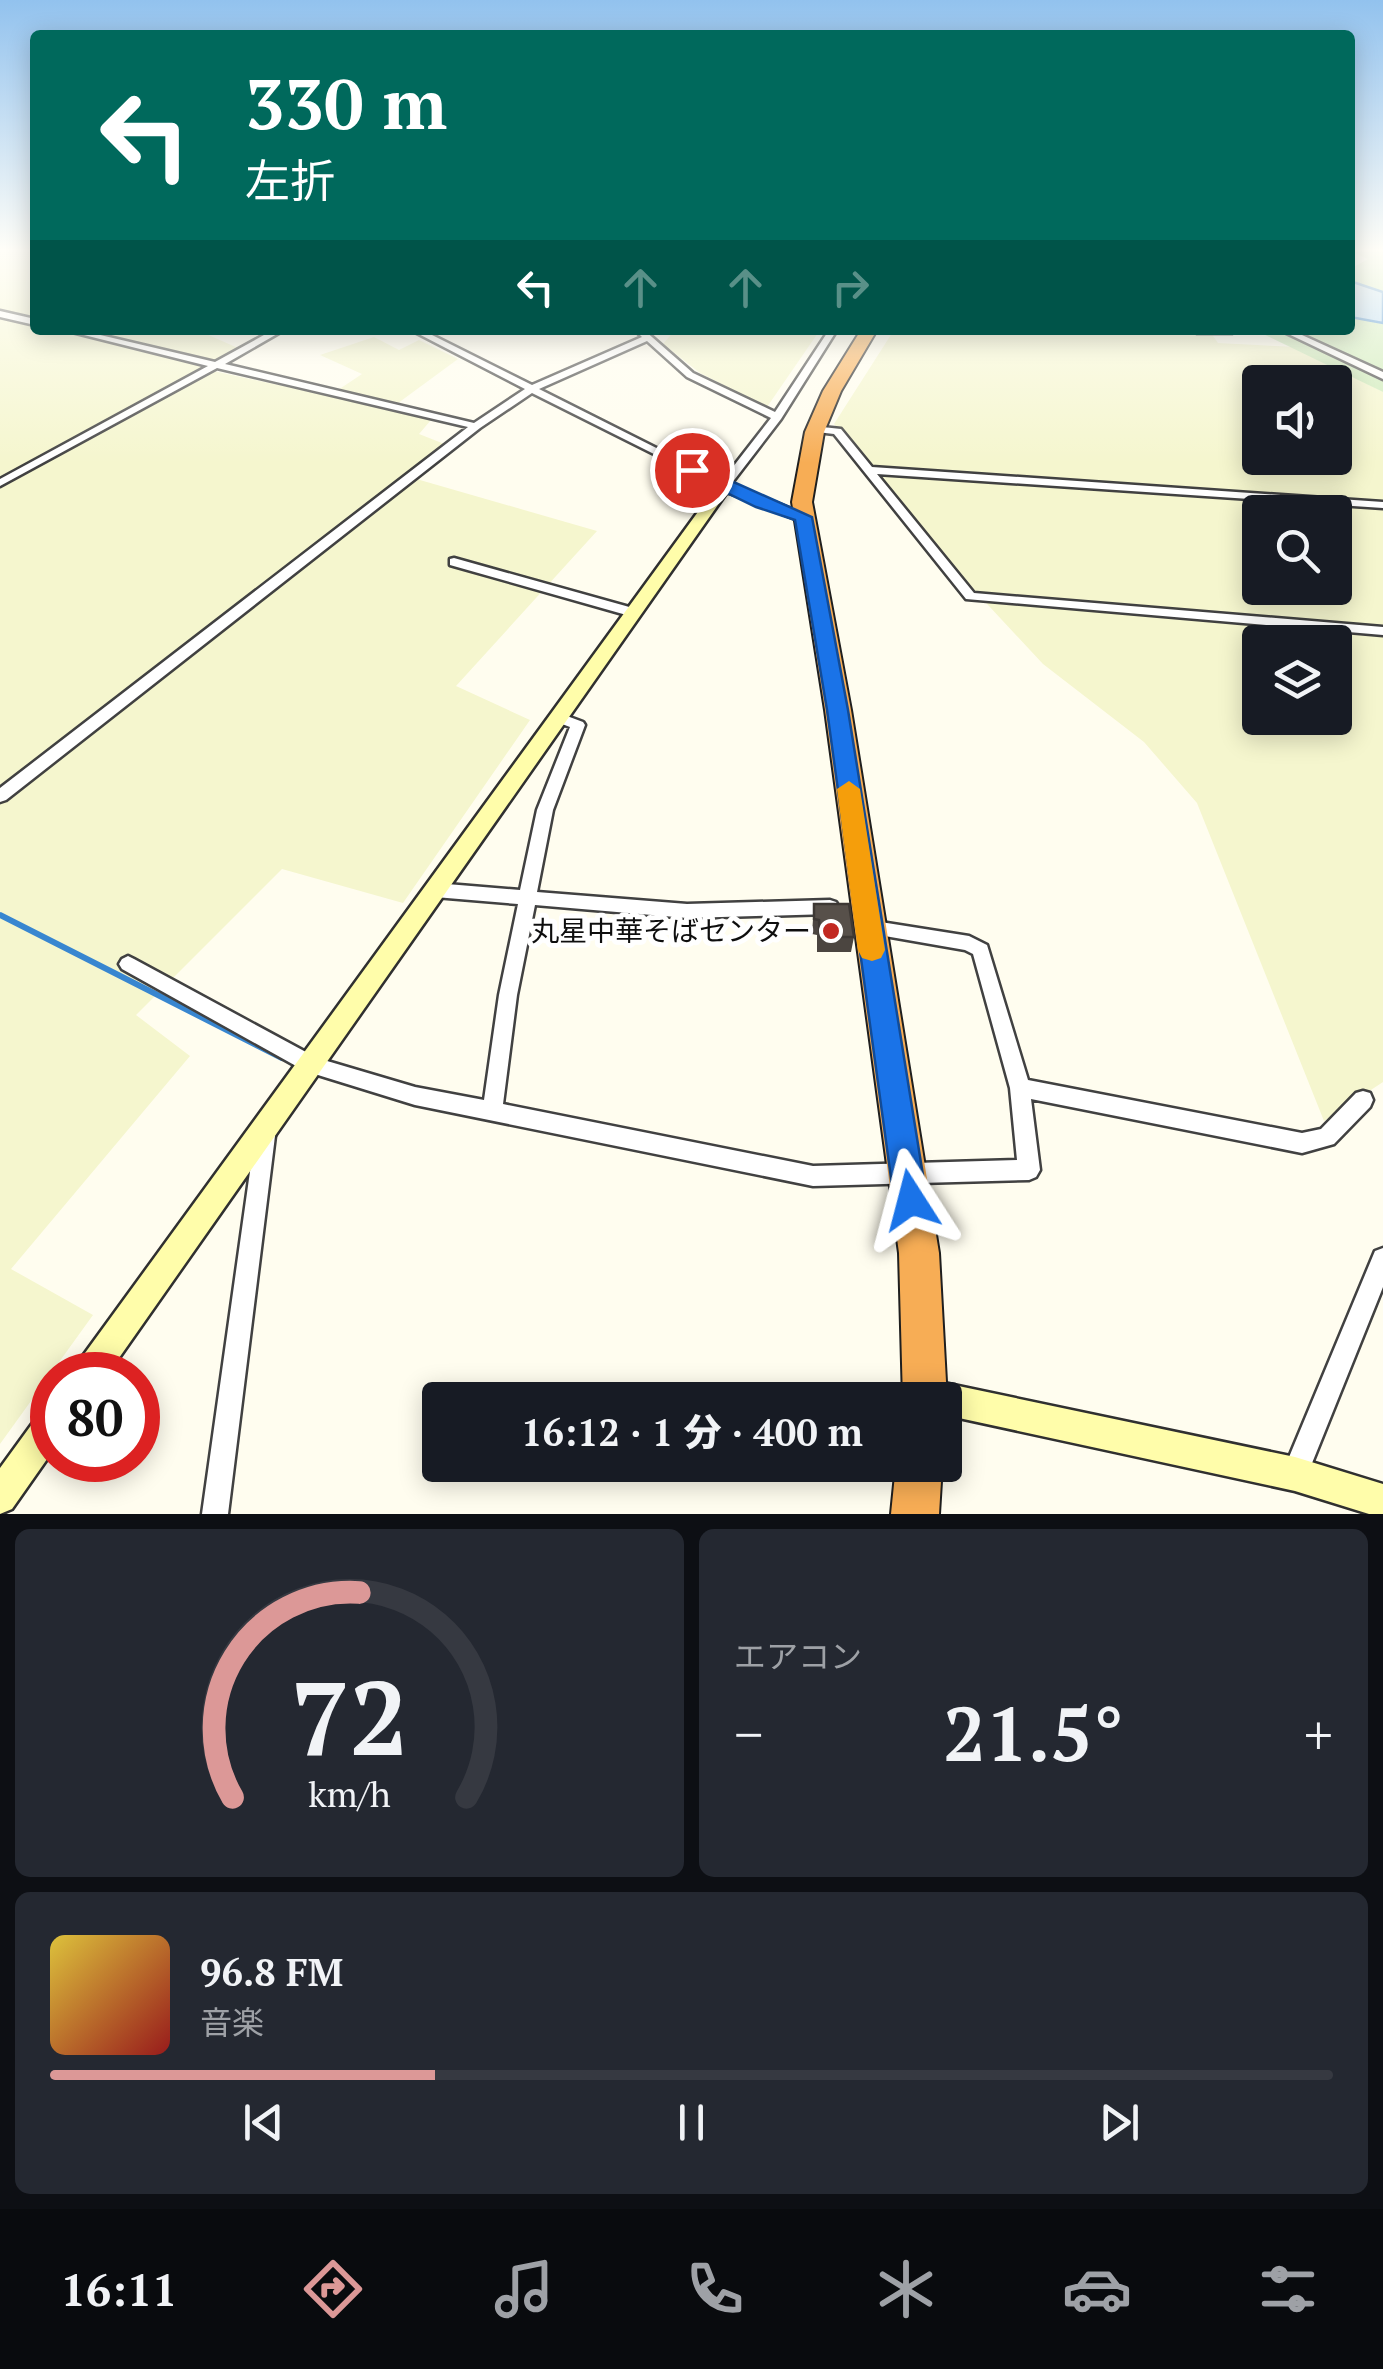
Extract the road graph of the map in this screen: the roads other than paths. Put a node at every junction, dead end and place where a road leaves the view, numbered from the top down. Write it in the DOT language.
graph roads {
  1 [pos="88,335"];
  2 [pos="271,335"];
  3 [pos="425,335"];
  4 [pos="641,335"];
  5 [pos="644,335"];
  6 [pos="831,335"];
  7 [pos="866,335"];
  8 [pos="1295,335"];
  9 [pos="214,366"];
  10 [pos="1383,376"];
  11 [pos="533,388"];
  12 [pos="777,417"];
  13 [pos="476,426"];
  14 [pos="814,429"];
  15 [pos="867,470"];
  16 [pos="0,483"];
  17 [pos="724,486"];
  18 [pos="1383,504"];
  19 [pos="803,517"];
  20 [pos="454,562"];
  21 [pos="635,613"];
  22 [pos="1383,631"];
  23 [pos="559,718"];
  24 [pos="0,796"];
  25 [pos="435,890"];
  26 [pos="527,898"];
  27 [pos="867,918"];
  28 [pos="128,964"];
  29 [pos="312,1065"];
  30 [pos="1020,1088"];
  31 [pos="1363,1100"];
  32 [pos="492,1113"];
  33 [pos="266,1130"];
  34 [pos="907,1173"];
  35 [pos="1383,1258"];
  36 [pos="105,1352"];
  37 [pos="924,1382"];
  38 [pos="962,1406"];
  39 [pos="30,1455"];
  40 [pos="1295,1474"];
  41 [pos="918,1482"];
  42 [pos="0,1497"];
  43 [pos="1383,1502"];
  44 [pos="215,1514"];
  45 [pos="915,1514"];
  1 -- 9 [label="street"];
  2 -- 9 [label="street"];
  3 -- 11 [label="street"];
  4 -- 11 [label="street"];
  5 -- 12 [label="street"];
  6 -- 12 [label="street"];
  7 -- 14 [label="highway"];
  8 -- 10 [label="street"];
  9 -- 13 [label="street"];
  9 -- 16 [label="street"];
  11 -- 13 [label="street"];
  11 -- 17 [label="street"];
  12 -- 17 [label="street"];
  13 -- 24 [label="street"];
  14 -- 15 [label="street"];
  14 -- 19 [label="highway"];
  15 -- 18 [label="street"];
  15 -- 22 [label="street"];
  17 -- 19 [label="street"];
  17 -- 21 [label="street"];
  19 -- 27 [label="highway"];
  20 -- 21 [label="street"];
  21 -- 23 [label="street"];
  23 -- 25 [label="street"];
  23 -- 26 [label="street"];
  25 -- 26 [label="street"];
  25 -- 29 [label="street"];
  26 -- 27 [label="street"];
  26 -- 32 [label="street"];
  27 -- 30 [label="street"];
  27 -- 34 [label="highway"];
  28 -- 29 [label="street"];
  29 -- 32 [label="street"];
  29 -- 33 [label="street"];
  30 -- 31 [label="street"];
  30 -- 34 [label="street"];
  32 -- 34 [label="street"];
  33 -- 36 [label="street"];
  33 -- 44 [label="street"];
  34 -- 37 [label="highway"];
  35 -- 40 [label="street"];
  38 -- 40 [label="street"];
  39 -- 42 [label="street"];
  40 -- 43 [label="street"];
  41 -- 45 [label="highway"];
}
